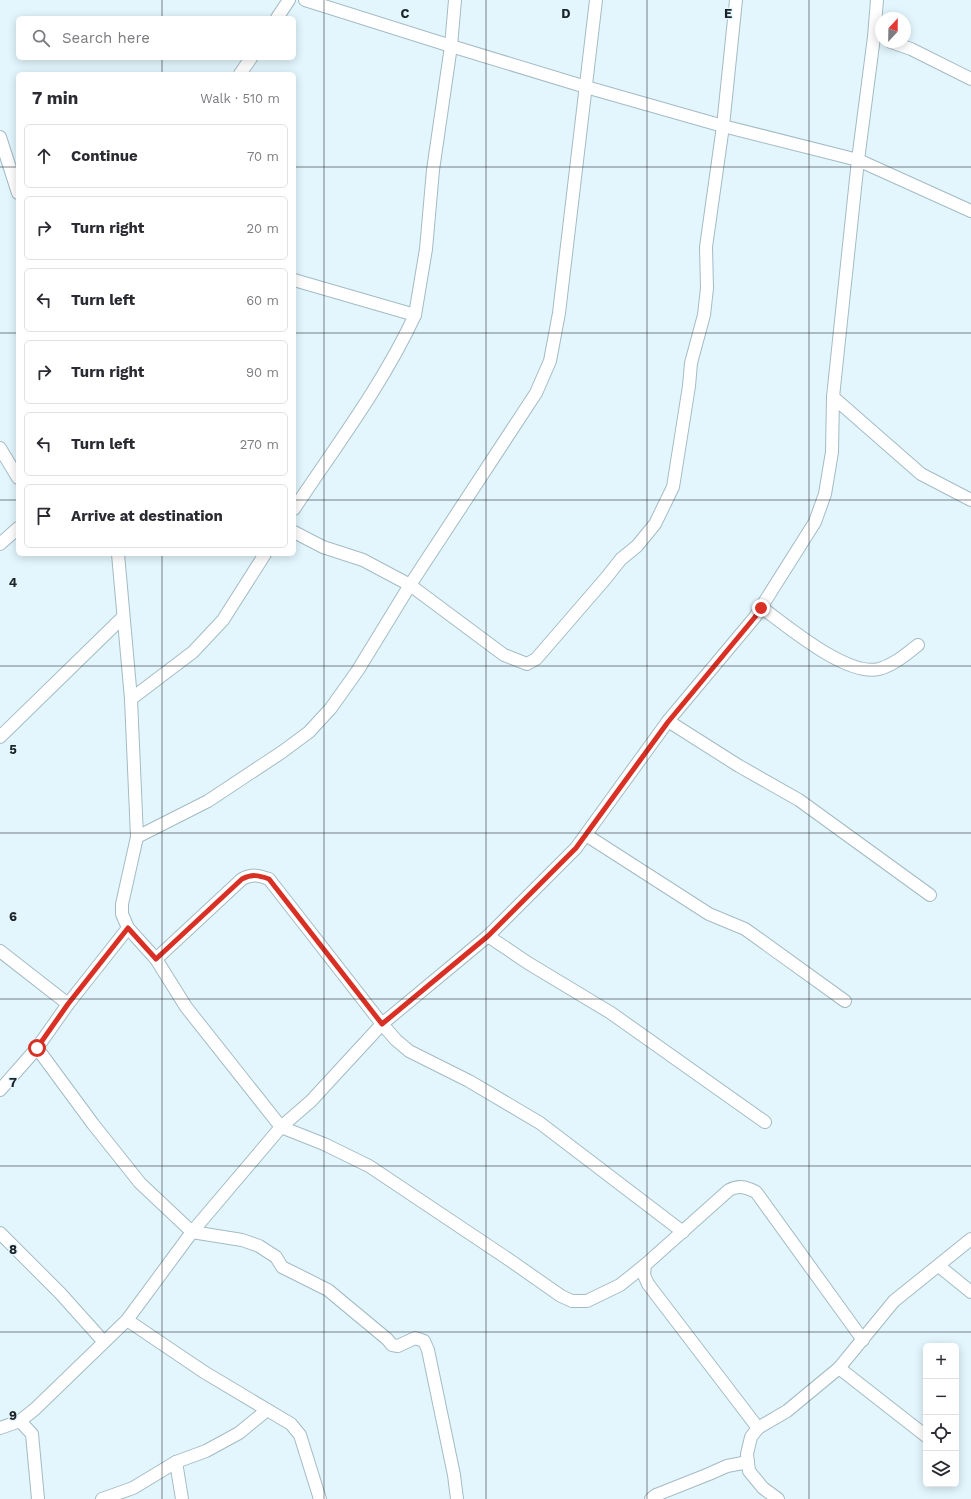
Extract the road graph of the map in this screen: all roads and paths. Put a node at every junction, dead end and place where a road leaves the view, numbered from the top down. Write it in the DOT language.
graph roads {
  1 [pos="289,0"];
  2 [pos="305,0"];
  3 [pos="455,0"];
  4 [pos="596,0"];
  5 [pos="736,0"];
  6 [pos="877,0"];
  7 [pos="877,12"];
  8 [pos="278,16"];
  9 [pos="451,46"];
  10 [pos="876,48"];
  11 [pos="911,48"];
  12 [pos="250,60"];
  13 [pos="241,72"];
  14 [pos="971,79"];
  15 [pos="586,87"];
  16 [pos="723,126"];
  17 [pos="0,137"];
  18 [pos="858,160"];
  19 [pos="16,186"];
  20 [pos="971,211"];
  21 [pos="296,281"];
  22 [pos="415,315"];
  23 [pos="833,397"];
  24 [pos="0,448"];
  25 [pos="16,475"];
  26 [pos="971,500"];
  27 [pos="296,506"];
  28 [pos="16,530"];
  29 [pos="296,533"];
  30 [pos="0,544"];
  31 [pos="118,556"];
  32 [pos="264,556"];
  33 [pos="410,585"];
  34 [pos="761,608"];
  35 [pos="123,618"];
  36 [pos="918,645"];
  37 [pos="131,699"];
  38 [pos="668,722"];
  39 [pos="0,738"];
  40 [pos="586,835"];
  41 [pos="137,837"];
  42 [pos="930,895"];
  43 [pos="128,928"];
  44 [pos="488,936"];
  45 [pos="0,951"];
  46 [pos="156,959"];
  47 [pos="845,1001"];
  48 [pos="68,1004"];
  49 [pos="382,1024"];
  50 [pos="37,1048"];
  51 [pos="0,1090"];
  52 [pos="765,1122"];
  53 [pos="281,1127"];
  54 [pos="192,1232"];
  55 [pos="683,1232"];
  56 [pos="0,1233"];
  57 [pos="971,1239"];
  58 [pos="645,1265"];
  59 [pos="939,1266"];
  60 [pos="971,1292"];
  61 [pos="127,1320"];
  62 [pos="863,1340"];
  63 [pos="104,1342"];
  64 [pos="839,1368"];
  65 [pos="267,1410"];
  66 [pos="20,1420"];
  67 [pos="1,1424"];
  68 [pos="758,1428"];
  69 [pos="923,1434"];
  70 [pos="176,1462"];
  71 [pos="748,1462"];
  72 [pos="38,1499"];
  73 [pos="102,1499"];
  74 [pos="182,1499"];
  75 [pos="320,1499"];
  76 [pos="457,1499"];
  77 [pos="651,1499"];
  78 [pos="778,1499"];
  1 -- 8 [label="street"];
  2 -- 9 [label="street"];
  3 -- 9 [label="street"];
  4 -- 15 [label="street"];
  5 -- 16 [label="street"];
  6 -- 7 [label="street"];
  9 -- 15 [label="street"];
  9 -- 22 [label="street"];
  10 -- 18 [label="street"];
  11 -- 14 [label="street"];
  12 -- 13 [label="street"];
  15 -- 16 [label="street"];
  15 -- 33 [label="street"];
  16 -- 18 [label="street"];
  16 -- 33 [label="street"];
  17 -- 19 [label="street"];
  18 -- 20 [label="street"];
  18 -- 23 [label="street"];
  21 -- 22 [label="street"];
  22 -- 27 [label="street"];
  23 -- 26 [label="street"];
  23 -- 34 [label="street"];
  24 -- 25 [label="street"];
  28 -- 30 [label="street"];
  29 -- 33 [label="street"];
  31 -- 35 [label="street"];
  32 -- 37 [label="street"];
  33 -- 41 [label="street"];
  34 -- 36 [label="street"];
  34 -- 38 [label="street"];
  35 -- 37 [label="street"];
  35 -- 39 [label="street"];
  37 -- 41 [label="street"];
  38 -- 40 [label="street"];
  38 -- 42 [label="street"];
  40 -- 44 [label="street"];
  40 -- 47 [label="street"];
  41 -- 43 [label="street"];
  43 -- 46 [label="street"];
  43 -- 48 [label="street"];
  44 -- 49 [label="street"];
  44 -- 52 [label="street"];
  45 -- 48 [label="street"];
  46 -- 49 [label="street"];
  46 -- 53 [label="street"];
  48 -- 50 [label="street"];
  49 -- 53 [label="street"];
  49 -- 55 [label="street"];
  50 -- 51 [label="street"];
  50 -- 54 [label="street"];
  53 -- 54 [label="street"];
  53 -- 58 [label="street"];
  54 -- 61 [label="street"];
  54 -- 76 [label="street"];
  55 -- 58 [label="street"];
  55 -- 62 [label="street"];
  56 -- 63 [label="street"];
  57 -- 59 [label="street"];
  58 -- 68 [label="street"];
  59 -- 60 [label="street"];
  59 -- 62 [label="street"];
  61 -- 63 [label="street"];
  61 -- 65 [label="street"];
  62 -- 64 [label="street"];
  63 -- 66 [label="street"];
  64 -- 68 [label="street"];
  64 -- 69 [label="street"];
  65 -- 70 [label="street"];
  65 -- 75 [label="street"];
  66 -- 67 [label="street"];
  66 -- 72 [label="street"];
  68 -- 71 [label="street"];
  70 -- 73 [label="street"];
  70 -- 74 [label="street"];
  71 -- 77 [label="street"];
  71 -- 78 [label="street"];
}
